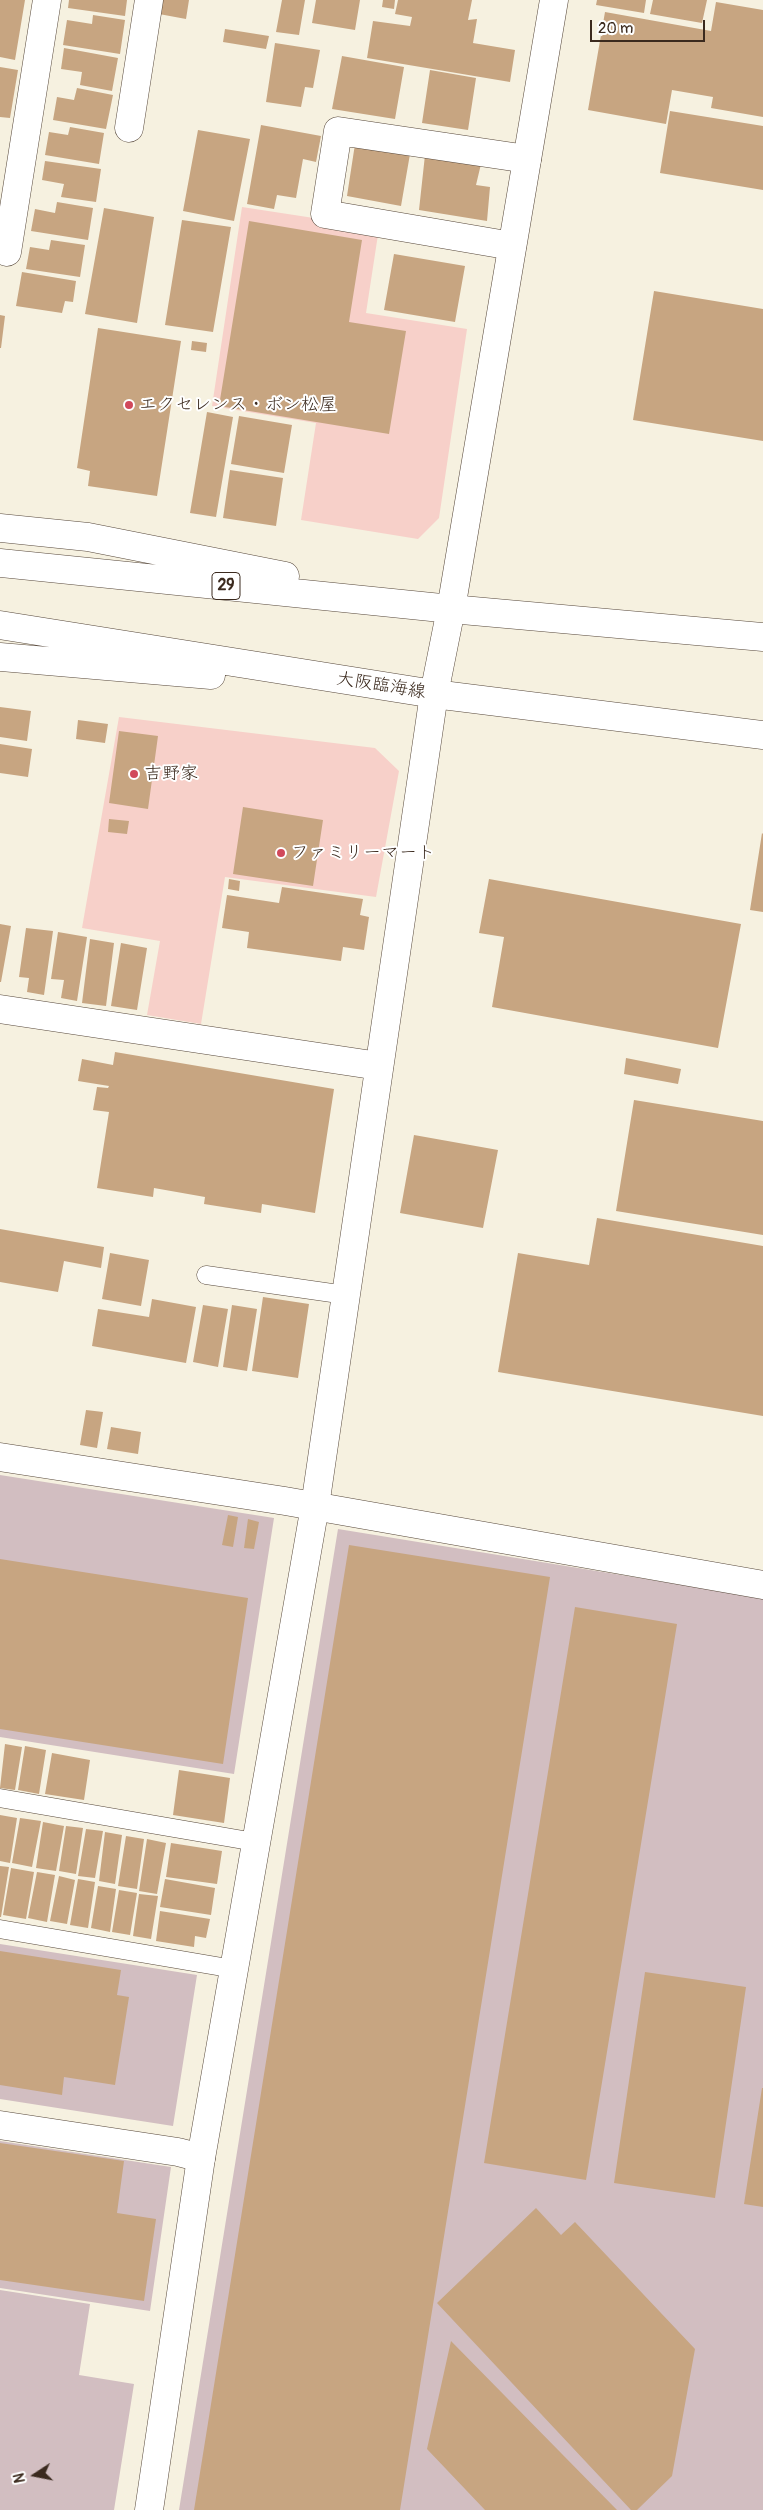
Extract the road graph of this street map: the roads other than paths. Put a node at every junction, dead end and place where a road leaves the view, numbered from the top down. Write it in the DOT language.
graph roads {
  1 [pos="47,0"];
  2 [pos="149,0"];
  3 [pos="554,0"];
  4 [pos="129,128"];
  5 [pos="527,159"];
  6 [pos="10,162"];
  7 [pos="512,246"];
  8 [pos="7,252"];
  9 [pos="0,528"];
  10 [pos="0,563"];
  11 [pos="451,609"];
  12 [pos="0,625"];
  13 [pos="763,637"];
  14 [pos="0,657"];
  15 [pos="434,694"];
  16 [pos="763,735"];
  17 [pos="0,1009"];
  18 [pos="379,1066"];
  19 [pos="206,1275"];
  20 [pos="346,1295"];
  21 [pos="0,1457"];
  22 [pos="314,1506"];
  23 [pos="763,1585"];
  24 [pos="0,1798"];
  25 [pos="255,1842"];
  26 [pos="0,1929"];
  27 [pos="234,1968"];
  28 [pos="0,2125"];
  29 [pos="201,2158"];
  30 [pos="149,2510"];
  1 -- 6 [label="street"];
  2 -- 4 [label="street"];
  3 -- 5 [label="street"];
  5 -- 7 [label="street"];
  5 -- 7 [label="street"];
  6 -- 8 [label="street"];
  7 -- 11 [label="street"];
  9 -- 11 [label="street"];
  10 -- 11 [label="street, 29"];
  11 -- 13 [label="street"];
  11 -- 15 [label="street"];
  12 -- 15 [label="street, 大阪臨海線"];
  14 -- 15 [label="street"];
  15 -- 16 [label="street, 大阪臨海線"];
  15 -- 18 [label="street"];
  17 -- 18 [label="street"];
  18 -- 20 [label="street"];
  19 -- 20 [label="lane"];
  20 -- 22 [label="street"];
  21 -- 22 [label="street"];
  22 -- 23 [label="street"];
  22 -- 25 [label="street"];
  24 -- 25 [label="lane"];
  25 -- 27 [label="street"];
  26 -- 27 [label="lane"];
  27 -- 29 [label="street"];
  28 -- 29 [label="street"];
  29 -- 30 [label="street"];
}
